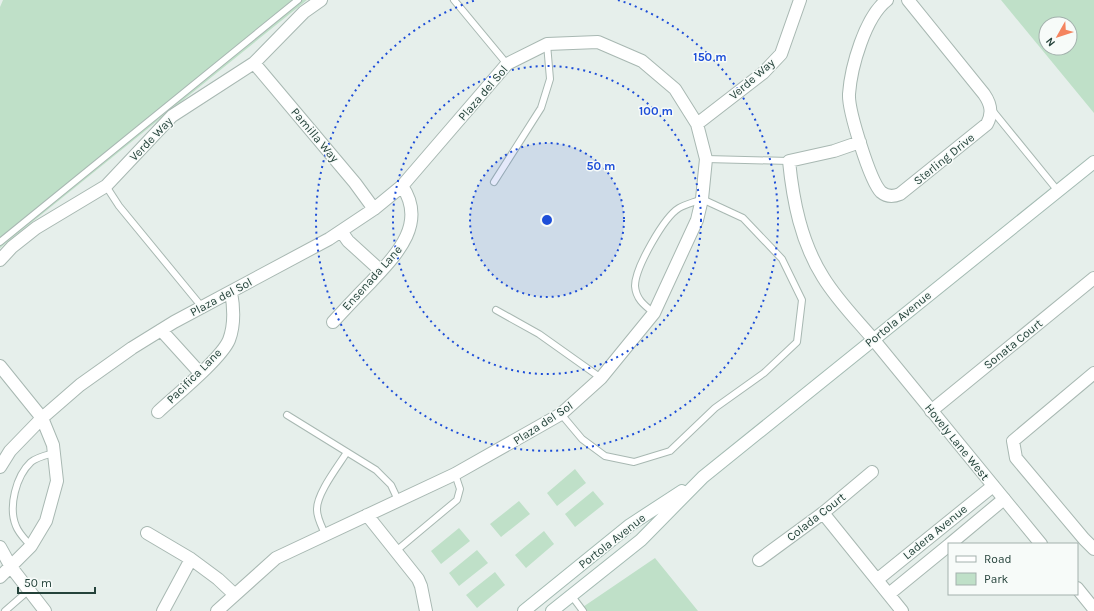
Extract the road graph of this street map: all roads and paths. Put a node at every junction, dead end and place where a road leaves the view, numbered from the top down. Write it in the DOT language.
graph roads {
  1 [pos="298,0"];
  2 [pos="320,0"];
  3 [pos="454,0"];
  4 [pos="800,0"];
  5 [pos="887,0"];
  6 [pos="908,0"];
  7 [pos="547,44"];
  8 [pos="254,63"];
  9 [pos="508,64"];
  10 [pos="991,109"];
  11 [pos="697,124"];
  12 [pos="860,142"];
  13 [pos="706,159"];
  14 [pos="789,161"];
  15 [pos="1094,162"];
  16 [pos="494,182"];
  17 [pos="106,186"];
  18 [pos="402,186"];
  19 [pos="1058,191"];
  20 [pos="702,199"];
  21 [pos="374,210"];
  22 [pos="341,231"];
  23 [pos="0,242"];
  24 [pos="0,260"];
  25 [pos="381,271"];
  26 [pos="1094,278"];
  27 [pos="231,292"];
  28 [pos="202,307"];
  29 [pos="496,310"];
  30 [pos="654,313"];
  31 [pos="333,322"];
  32 [pos="161,330"];
  33 [pos="873,339"];
  34 [pos="0,366"];
  35 [pos="200,373"];
  36 [pos="1094,373"];
  37 [pos="601,378"];
  38 [pos="931,411"];
  39 [pos="158,412"];
  40 [pos="561,414"];
  41 [pos="287,415"];
  42 [pos="42,418"];
  43 [pos="347,452"];
  44 [pos="54,453"];
  45 [pos="0,468"];
  46 [pos="872,472"];
  47 [pos="455,474"];
  48 [pos="703,477"];
  49 [pos="993,486"];
  50 [pos="1004,499"];
  51 [pos="398,500"];
  52 [pos="823,513"];
  53 [pos="367,515"];
  54 [pos="147,533"];
  55 [pos="326,534"];
  56 [pos="951,543"];
  57 [pos="1039,543"];
  58 [pos="31,546"];
  59 [pos="948,546"];
  60 [pos="0,547"];
  61 [pos="916,548"];
  62 [pos="1094,549"];
  63 [pos="396,551"];
  64 [pos="191,558"];
  65 [pos="759,560"];
  66 [pos="929,562"];
  67 [pos="11,567"];
  68 [pos="0,577"];
  69 [pos="878,579"];
  70 [pos="1078,589"];
  71 [pos="28,591"];
  72 [pos="234,594"];
  73 [pos="889,594"];
  74 [pos="571,596"];
  75 [pos="1094,609"];
  76 [pos="5,611"];
  77 [pos="45,611"];
  78 [pos="163,611"];
  79 [pos="217,611"];
  80 [pos="426,611"];
  81 [pos="524,611"];
  82 [pos="552,611"];
  83 [pos="584,611"];
  84 [pos="902,611"];
  1 -- 23 [label="lane"];
  2 -- 8 [label="street, Verde Way"];
  3 -- 9 [label="lane"];
  4 -- 11 [label="street, Verde Way"];
  5 -- 12 [label="street"];
  6 -- 10 [label="street"];
  7 -- 9 [label="street, Plaza del Sol"];
  7 -- 11 [label="street, Plaza del Sol"];
  7 -- 16 [label="lane"];
  8 -- 17 [label="street, Verde Way"];
  8 -- 21 [label="street, Pamilla Way"];
  9 -- 18 [label="street, Plaza del Sol"];
  10 -- 12 [label="street, Sterling Drive"];
  10 -- 19 [label="lane"];
  11 -- 13 [label="street, Plaza del Sol"];
  12 -- 14 [label="street"];
  13 -- 14 [label="lane"];
  13 -- 20 [label="street, Plaza del Sol"];
  14 -- 33 [label="street, Hovely Lane West"];
  15 -- 19 [label="street, Portola Avenue"];
  17 -- 24 [label="street, Verde Way"];
  17 -- 28 [label="lane"];
  18 -- 21 [label="street, Plaza del Sol"];
  18 -- 25 [label="street, Ensenada Lane"];
  19 -- 33 [label="street, Portola Avenue"];
  20 -- 30 [label="street, Plaza del Sol"];
  20 -- 30 [label="lane"];
  20 -- 40 [label="lane"];
  21 -- 22 [label="street, Plaza del Sol"];
  22 -- 25 [label="street"];
  22 -- 27 [label="street, Plaza del Sol"];
  25 -- 31 [label="street, Ensenada Lane"];
  26 -- 38 [label="street, Sonata Court"];
  27 -- 28 [label="street, Plaza del Sol"];
  27 -- 35 [label="street, Pacifica Lane"];
  28 -- 32 [label="street, Plaza del Sol"];
  29 -- 37 [label="lane"];
  30 -- 37 [label="street, Plaza del Sol"];
  32 -- 35 [label="street"];
  32 -- 42 [label="street, Plaza del Sol"];
  33 -- 38 [label="street, Hovely Lane West"];
  33 -- 48 [label="street, Portola Avenue"];
  34 -- 42 [label="street"];
  35 -- 39 [label="street, Pacifica Lane"];
  36 -- 62 [label="street"];
  37 -- 40 [label="street, Plaza del Sol"];
  38 -- 49 [label="street, Hovely Lane West"];
  40 -- 47 [label="street, Plaza del Sol"];
  41 -- 43 [label="lane"];
  42 -- 44 [label="street"];
  42 -- 45 [label="street, Plaza del Sol"];
  43 -- 51 [label="lane"];
  43 -- 55 [label="lane"];
  44 -- 58 [label="street"];
  44 -- 58 [label="lane"];
  46 -- 52 [label="street, Colada Court"];
  47 -- 51 [label="street, Plaza del Sol"];
  47 -- 63 [label="lane"];
  48 -- 74 [label="street, Portola Avenue"];
  48 -- 81 [label="street, Portola Avenue"];
  49 -- 50 [label="street, Hovely Lane West"];
  49 -- 61 [label="street, Ladera Avenue"];
  50 -- 56 [label="street, Ladera Avenue"];
  50 -- 57 [label="street, Hovely Lane West"];
  51 -- 53 [label="street, Plaza del Sol"];
  52 -- 65 [label="street, Colada Court"];
  52 -- 69 [label="street"];
  53 -- 55 [label="street, Plaza del Sol"];
  53 -- 63 [label="street"];
  54 -- 64 [label="street"];
  55 -- 72 [label="street, Plaza del Sol"];
  58 -- 67 [label="street"];
  59 -- 66 [label="street, Ladera Avenue"];
  60 -- 67 [label="street"];
  61 -- 66 [label="street"];
  61 -- 69 [label="street, Ladera Avenue"];
  63 -- 80 [label="street"];
  64 -- 72 [label="street"];
  64 -- 78 [label="street"];
  66 -- 73 [label="street, Ladera Avenue"];
  67 -- 68 [label="street"];
  67 -- 71 [label="street"];
  69 -- 73 [label="street"];
  70 -- 75 [label="street"];
  71 -- 76 [label="lane"];
  71 -- 77 [label="street"];
  72 -- 79 [label="street, Plaza del Sol"];
  73 -- 84 [label="street"];
  74 -- 82 [label="street, Portola Avenue"];
  74 -- 83 [label="lane"];
}
